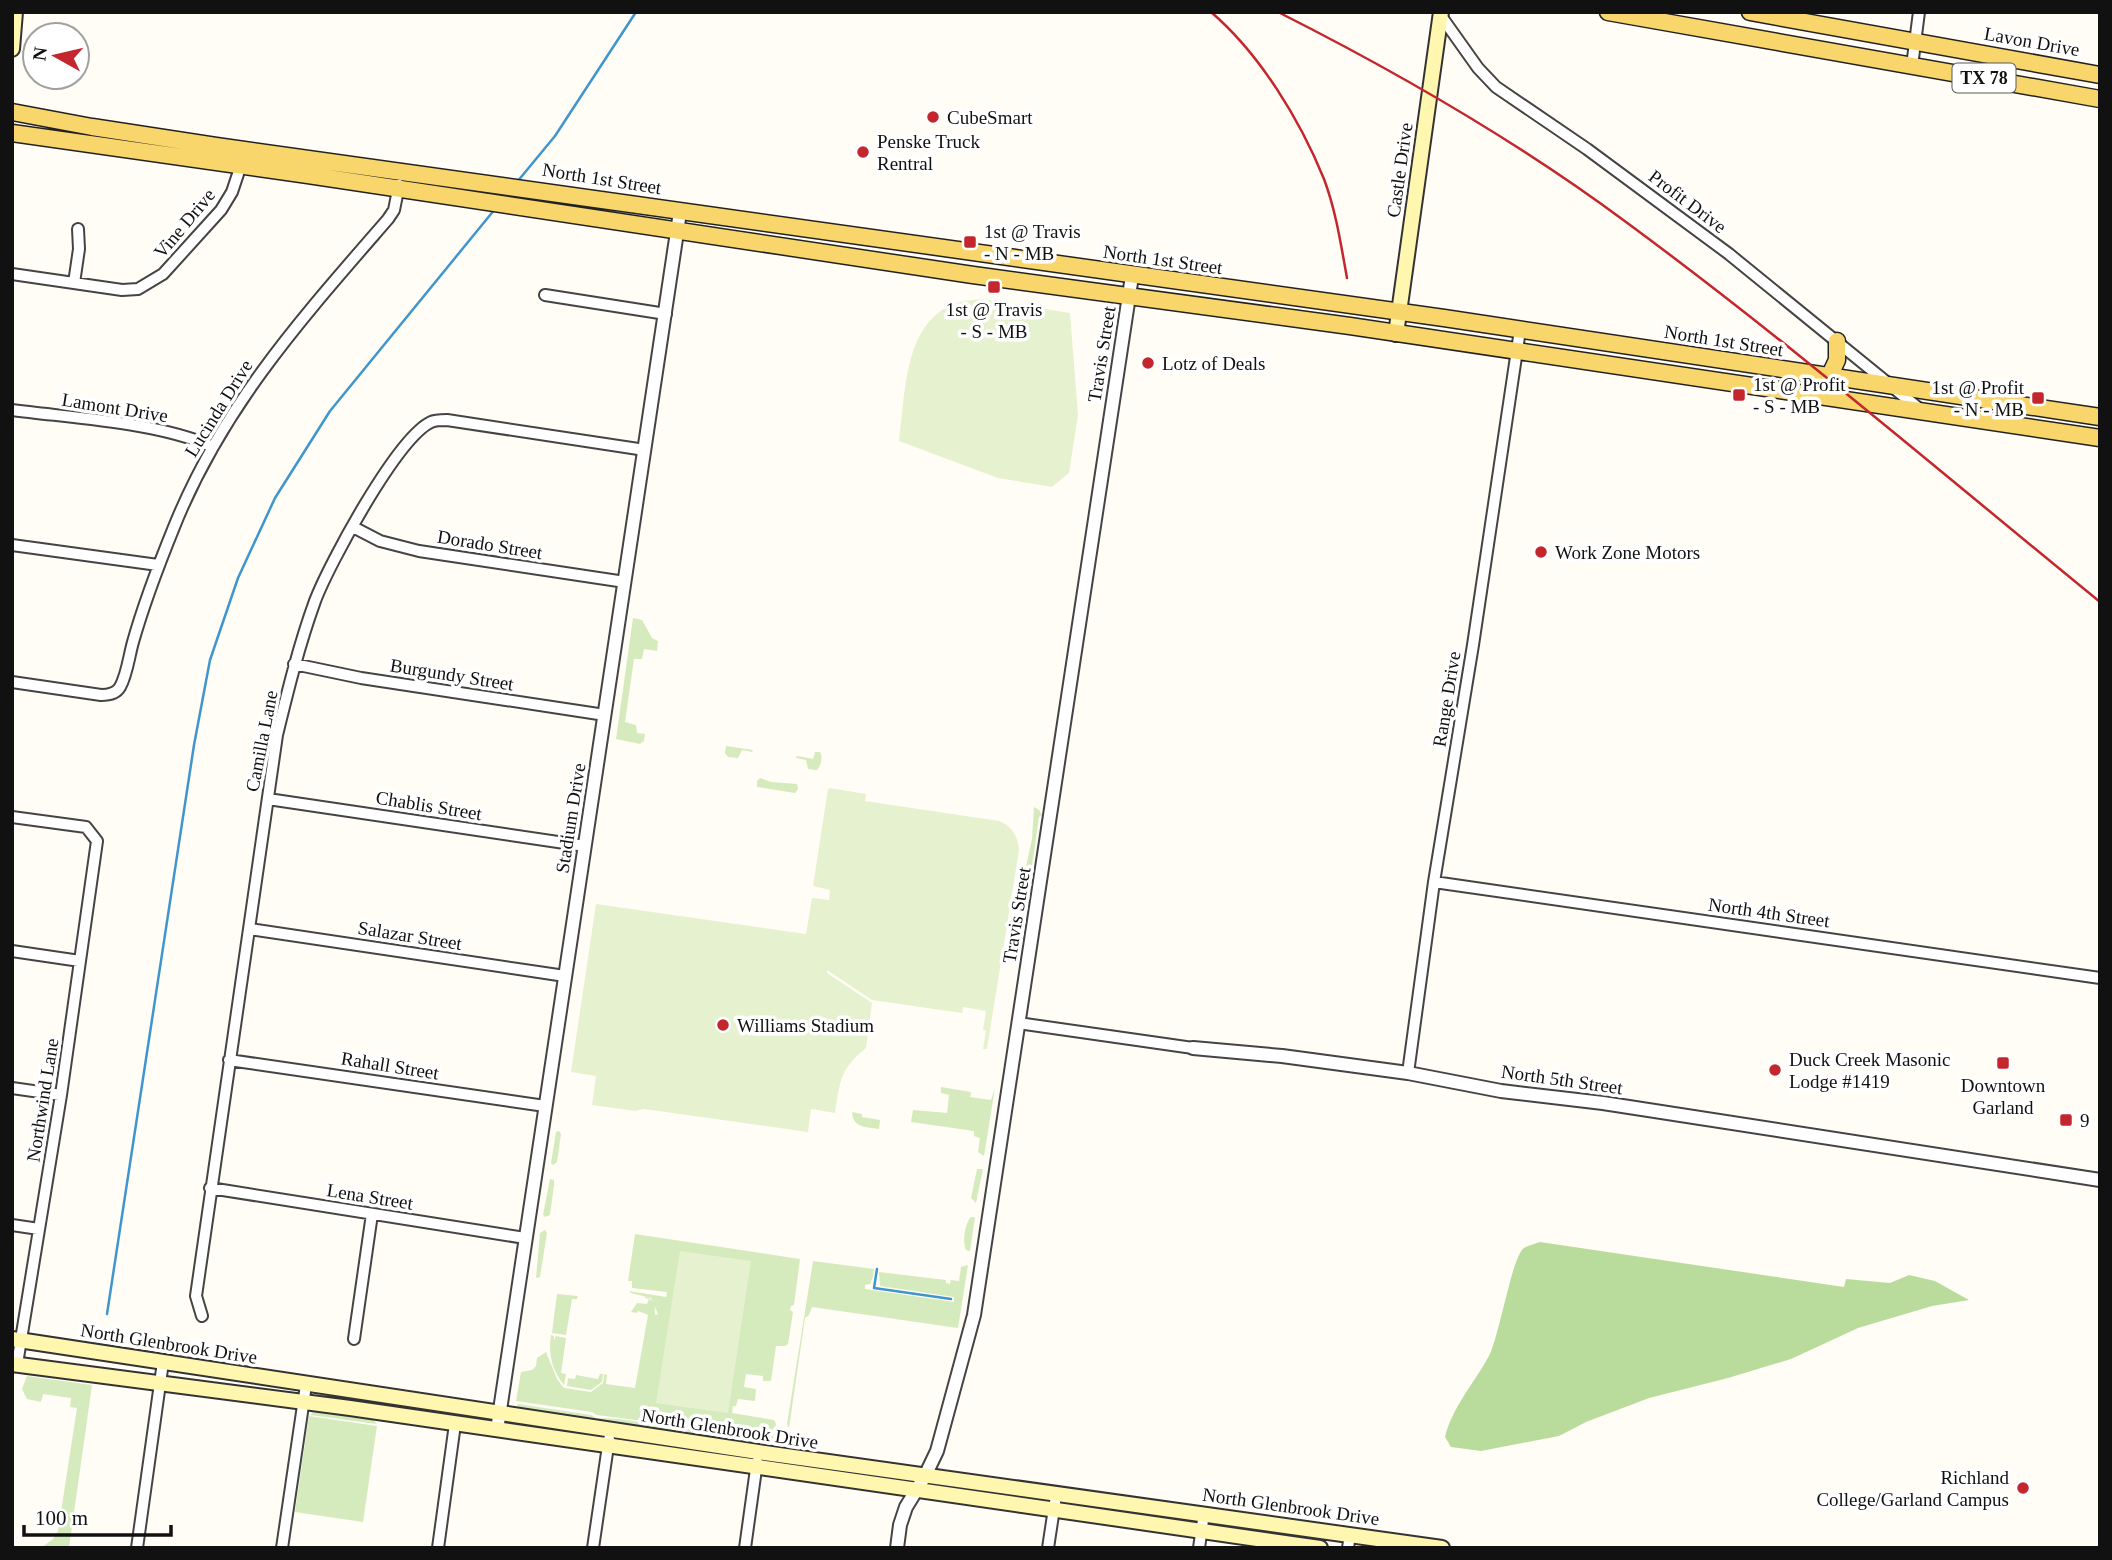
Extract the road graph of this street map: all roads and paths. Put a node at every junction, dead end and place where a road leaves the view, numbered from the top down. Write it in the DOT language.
graph roads {
  1 [pos="15,12"];
  2 [pos="1608,12"];
  3 [pos="1750,12"];
  4 [pos="1919,12"];
  5 [pos="1441,14"];
  6 [pos="1916,41"];
  7 [pos="12,50"];
  8 [pos="1912,66"];
  9 [pos="2100,75"];
  10 [pos="2100,99"];
  11 [pos="12,112"];
  12 [pos="12,133"];
  13 [pos="178,148"];
  14 [pos="241,165"];
  15 [pos="401,172"];
  16 [pos="398,189"];
  17 [pos="600,200"];
  18 [pos="517,206"];
  19 [pos="680,212"];
  20 [pos="78,229"];
  21 [pos="678,230"];
  22 [pos="993,256"];
  23 [pos="12,274"];
  24 [pos="1132,276"];
  25 [pos="989,278"];
  26 [pos="1167,281"];
  27 [pos="74,282"];
  28 [pos="545,295"];
  29 [pos="1129,295"];
  30 [pos="1164,300"];
  31 [pos="1399,312"];
  32 [pos="666,314"];
  33 [pos="1520,330"];
  34 [pos="1396,334"];
  35 [pos="1837,341"];
  36 [pos="1517,352"];
  37 [pos="1718,361"];
  38 [pos="1829,377"];
  39 [pos="1715,381"];
  40 [pos="1891,385"];
  41 [pos="12,410"];
  42 [pos="1922,411"];
  43 [pos="2100,417"];
  44 [pos="2100,438"];
  45 [pos="211,446"];
  46 [pos="645,450"];
  47 [pos="353,527"];
  48 [pos="12,545"];
  49 [pos="158,565"];
  50 [pos="625,582"];
  51 [pos="295,664"];
  52 [pos="12,681"];
  53 [pos="605,715"];
  54 [pos="268,799"];
  55 [pos="12,817"];
  56 [pos="585,846"];
  57 [pos="1434,881"];
  58 [pos="250,929"];
  59 [pos="12,951"];
  60 [pos="80,961"];
  61 [pos="565,976"];
  62 [pos="2100,978"];
  63 [pos="1018,1023"];
  64 [pos="1193,1048"];
  65 [pos="229,1060"];
  66 [pos="1408,1073"];
  67 [pos="12,1088"];
  68 [pos="61,1096"];
  69 [pos="545,1106"];
  70 [pos="2100,1180"];
  71 [pos="210,1188"];
  72 [pos="372,1214"];
  73 [pos="12,1225"];
  74 [pos="39,1229"];
  75 [pos="525,1238"];
  76 [pos="202,1316"];
  77 [pos="354,1339"];
  78 [pos="17,1340"];
  79 [pos="163,1362"];
  80 [pos="15,1364"];
  81 [pos="161,1384"];
  82 [pos="306,1385"];
  83 [pos="303,1401"];
  84 [pos="500,1413"];
  85 [pos="455,1424"];
  86 [pos="611,1429"];
  87 [pos="497,1430"];
  88 [pos="608,1445"];
  89 [pos="757,1459"];
  90 [pos="925,1476"];
  91 [pos="915,1490"];
  92 [pos="1056,1492"];
  93 [pos="1054,1510"];
  94 [pos="1204,1513"];
  95 [pos="1202,1530"];
  96 [pos="1349,1541"];
  97 [pos="137,1548"];
  98 [pos="282,1548"];
  99 [pos="438,1548"];
  100 [pos="593,1548"];
  101 [pos="745,1548"];
  102 [pos="897,1548"];
  103 [pos="1048,1548"];
  104 [pos="1199,1548"];
  105 [pos="1320,1548"];
  106 [pos="1442,1548"];
  1 -- 7 [label="main road"];
  2 -- 8 [label="main road, TX 78"];
  3 -- 6 [label="main road, Lavon Drive / TX 78"];
  4 -- 6 [label="street"];
  5 -- 31 [label="main road, Castle Drive"];
  5 -- 35 [label="street, Profit Drive"];
  6 -- 8 [label="street"];
  6 -- 9 [label="main road, Lavon Drive / TX 78"];
  8 -- 10 [label="main road, TX 78"];
  11 -- 13 [label="main road, North 1st Street"];
  12 -- 13 [label="main road, North 1st Street"];
  13 -- 14 [label="main road, North 1st Street"];
  13 -- 15 [label="main road, North 1st Street"];
  14 -- 16 [label="main road, North 1st Street"];
  14 -- 27 [label="street, Vine Drive"];
  15 -- 16 [label="street, Lucinda Drive"];
  15 -- 17 [label="main road, North 1st Street"];
  16 -- 18 [label="main road, North 1st Street"];
  16 -- 45 [label="street, Lucinda Drive"];
  17 -- 18 [label="main road"];
  17 -- 19 [label="main road, North 1st Street"];
  18 -- 21 [label="main road, North 1st Street"];
  19 -- 21 [label="street, Stadium Drive"];
  19 -- 22 [label="main road, North 1st Street"];
  20 -- 27 [label="street"];
  21 -- 25 [label="main road, North 1st Street"];
  21 -- 32 [label="street, Stadium Drive"];
  22 -- 24 [label="main road, North 1st Street"];
  22 -- 25 [label="main road"];
  23 -- 27 [label="street, Vine Drive"];
  24 -- 26 [label="main road, North 1st Street"];
  24 -- 29 [label="street, Travis Street"];
  25 -- 29 [label="main road, North 1st Street"];
  26 -- 30 [label="main road"];
  26 -- 31 [label="main road, North 1st Street"];
  28 -- 32 [label="street"];
  29 -- 30 [label="main road, North 1st Street"];
  29 -- 63 [label="street, Travis Street"];
  30 -- 34 [label="main road, North 1st Street"];
  31 -- 33 [label="main road, North 1st Street"];
  31 -- 34 [label="main road, Castle Drive"];
  32 -- 46 [label="street, Stadium Drive"];
  33 -- 36 [label="street, Range Drive"];
  33 -- 37 [label="main road, North 1st Street"];
  34 -- 36 [label="main road, North 1st Street"];
  35 -- 38 [label="main road"];
  35 -- 40 [label="street, Profit Drive"];
  36 -- 39 [label="main road, North 1st Street"];
  36 -- 57 [label="street, Range Drive"];
  37 -- 38 [label="main road, North 1st Street"];
  37 -- 39 [label="main road"];
  38 -- 40 [label="main road, North 1st Street"];
  39 -- 42 [label="main road, North 1st Street"];
  40 -- 42 [label="street, Profit Drive"];
  40 -- 43 [label="main road, North 1st Street"];
  41 -- 45 [label="street, Lamont Drive"];
  42 -- 44 [label="main road, North 1st Street"];
  45 -- 49 [label="street, Lucinda Drive"];
  46 -- 47 [label="street, Camilla Lane"];
  46 -- 50 [label="street, Stadium Drive"];
  47 -- 50 [label="street, Dorado Street"];
  47 -- 51 [label="street, Camilla Lane"];
  48 -- 49 [label="street"];
  49 -- 52 [label="street, Lucinda Drive"];
  50 -- 53 [label="street, Stadium Drive"];
  51 -- 53 [label="street, Burgundy Street"];
  51 -- 54 [label="street, Camilla Lane"];
  53 -- 56 [label="street, Stadium Drive"];
  54 -- 56 [label="street, Chablis Street"];
  54 -- 58 [label="street, Camilla Lane"];
  55 -- 60 [label="street, Northwind Lane"];
  56 -- 61 [label="street, Stadium Drive"];
  57 -- 62 [label="street, North 4th Street"];
  57 -- 66 [label="street, Range Drive"];
  58 -- 61 [label="street, Salazar Street"];
  58 -- 65 [label="street, Camilla Lane"];
  59 -- 60 [label="street"];
  60 -- 68 [label="street, Northwind Lane"];
  61 -- 69 [label="street, Stadium Drive"];
  63 -- 64 [label="street, North 5th Street"];
  63 -- 90 [label="street, Travis Street"];
  64 -- 66 [label="street, North 5th Street"];
  65 -- 69 [label="street, Rahall Street"];
  65 -- 71 [label="street, Camilla Lane"];
  66 -- 70 [label="street, North 5th Street"];
  67 -- 68 [label="street"];
  68 -- 74 [label="street, Northwind Lane"];
  69 -- 75 [label="street, Stadium Drive"];
  71 -- 72 [label="street, Lena Street"];
  71 -- 76 [label="street, Camilla Lane"];
  72 -- 75 [label="street, Lena Street"];
  72 -- 77 [label="street"];
  73 -- 74 [label="street"];
  74 -- 78 [label="street, Northwind Lane"];
  75 -- 84 [label="street, Stadium Drive"];
  78 -- 79 [label="main road, North Glenbrook Drive"];
  78 -- 80 [label="street, Northwind Lane"];
  79 -- 81 [label="street"];
  79 -- 82 [label="main road, North Glenbrook Drive"];
  80 -- 81 [label="main road, North Glenbrook Drive"];
  81 -- 83 [label="main road, North Glenbrook Drive"];
  81 -- 97 [label="street"];
  82 -- 83 [label="street"];
  82 -- 84 [label="main road, North Glenbrook Drive"];
  83 -- 85 [label="main road, North Glenbrook Drive"];
  83 -- 98 [label="street"];
  84 -- 86 [label="main road, North Glenbrook Drive"];
  84 -- 87 [label="street, Stadium Drive"];
  85 -- 87 [label="main road, North Glenbrook Drive"];
  85 -- 99 [label="street"];
  86 -- 88 [label="street"];
  86 -- 89 [label="main road, North Glenbrook Drive"];
  87 -- 88 [label="main road, North Glenbrook Drive"];
  88 -- 89 [label="main road, North Glenbrook Drive"];
  88 -- 100 [label="street"];
  89 -- 90 [label="main road, North Glenbrook Drive"];
  89 -- 91 [label="main road, North Glenbrook Drive"];
  89 -- 101 [label="street"];
  90 -- 91 [label="street, Travis Street"];
  90 -- 92 [label="main road, North Glenbrook Drive"];
  91 -- 93 [label="main road, North Glenbrook Drive"];
  91 -- 102 [label="street, Travis Street"];
  92 -- 93 [label="street"];
  92 -- 94 [label="main road, North Glenbrook Drive"];
  93 -- 95 [label="main road, North Glenbrook Drive"];
  93 -- 103 [label="street"];
  94 -- 95 [label="street"];
  94 -- 96 [label="main road, North Glenbrook Drive"];
  95 -- 104 [label="street"];
  95 -- 105 [label="main road, North Glenbrook Drive"];
  96 -- 106 [label="main road, North Glenbrook Drive"];
}
